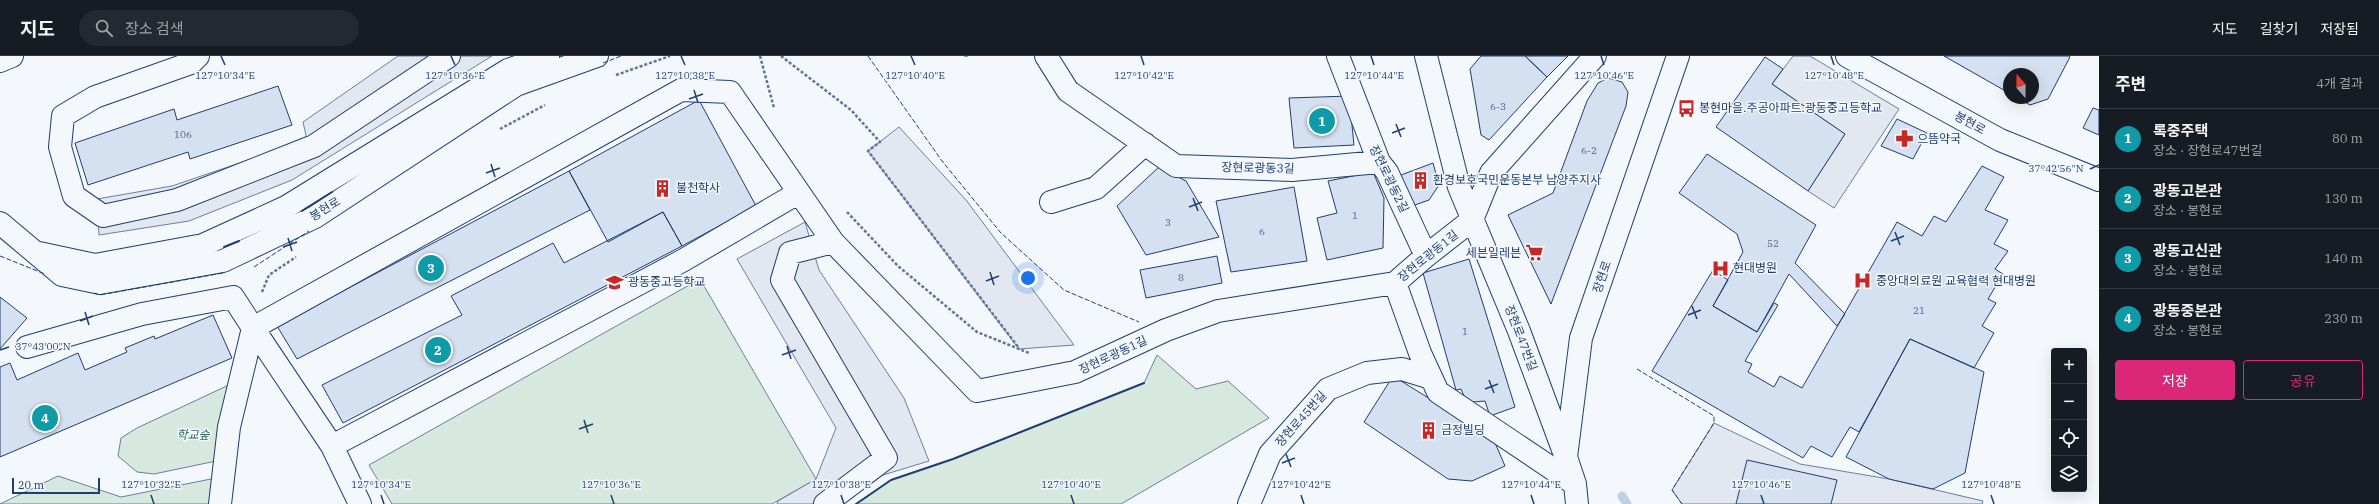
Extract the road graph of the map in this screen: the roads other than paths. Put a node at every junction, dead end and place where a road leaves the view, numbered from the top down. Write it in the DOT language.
graph roads {
  1 [pos="12,56"];
  2 [pos="198,56"];
  3 [pos="449,56"];
  4 [pos="548,56"];
  5 [pos="597,56"];
  6 [pos="1046,56"];
  7 [pos="1338,56"];
  8 [pos="1426,56"];
  9 [pos="1596,56"];
  10 [pos="1678,56"];
  11 [pos="1847,56"];
  12 [pos="0,62"];
  13 [pos="1144,144"];
  14 [pos="1379,162"];
  15 [pos="2099,180"];
  16 [pos="798,193"];
  17 [pos="1051,202"];
  18 [pos="1472,220"];
  19 [pos="0,223"];
  20 [pos="833,242"];
  21 [pos="35,253"];
  22 [pos="1426,256"];
  23 [pos="1395,283"];
  24 [pos="251,325"];
  25 [pos="27,347"];
  26 [pos="1431,378"];
  27 [pos="332,446"];
  28 [pos="1566,458"];
  29 [pos="1576,494"];
  30 [pos="220,504"];
  31 [pos="360,504"];
  32 [pos="825,504"];
  33 [pos="1249,504"];
  1 -- 12 [label="street"];
  2 -- 3 [label="street"];
  4 -- 21 [label="street, 봉현로"];
  5 -- 21 [label="street, 봉현로"];
  6 -- 13 [label="street, 장현로광동3길"];
  7 -- 14 [label="street, 장현로광동2길"];
  8 -- 18 [label="street, 장현로47번길"];
  9 -- 18 [label="street"];
  10 -- 28 [label="street, 장현로"];
  11 -- 15 [label="street, 봉현로"];
  13 -- 14 [label="street, 장현로광동3길"];
  13 -- 17 [label="street"];
  14 -- 22 [label="street, 장현로광동2길"];
  16 -- 20 [label="street"];
  16 -- 24 [label="street"];
  16 -- 27 [label="street"];
  18 -- 22 [label="street, 장현로광동1길"];
  18 -- 28 [label="street, 장현로47번길"];
  19 -- 21 [label="street, 봉현로"];
  20 -- 23 [label="street, 장현로광동1길"];
  20 -- 32 [label="street"];
  22 -- 23 [label="street, 장현로광동1길"];
  23 -- 26 [label="street"];
  24 -- 25 [label="street"];
  24 -- 27 [label="street"];
  24 -- 30 [label="street"];
  26 -- 29 [label="street"];
  26 -- 33 [label="street, 장현로45번길"];
  27 -- 31 [label="street"];
  28 -- 29 [label="street, 장현로"];
}
